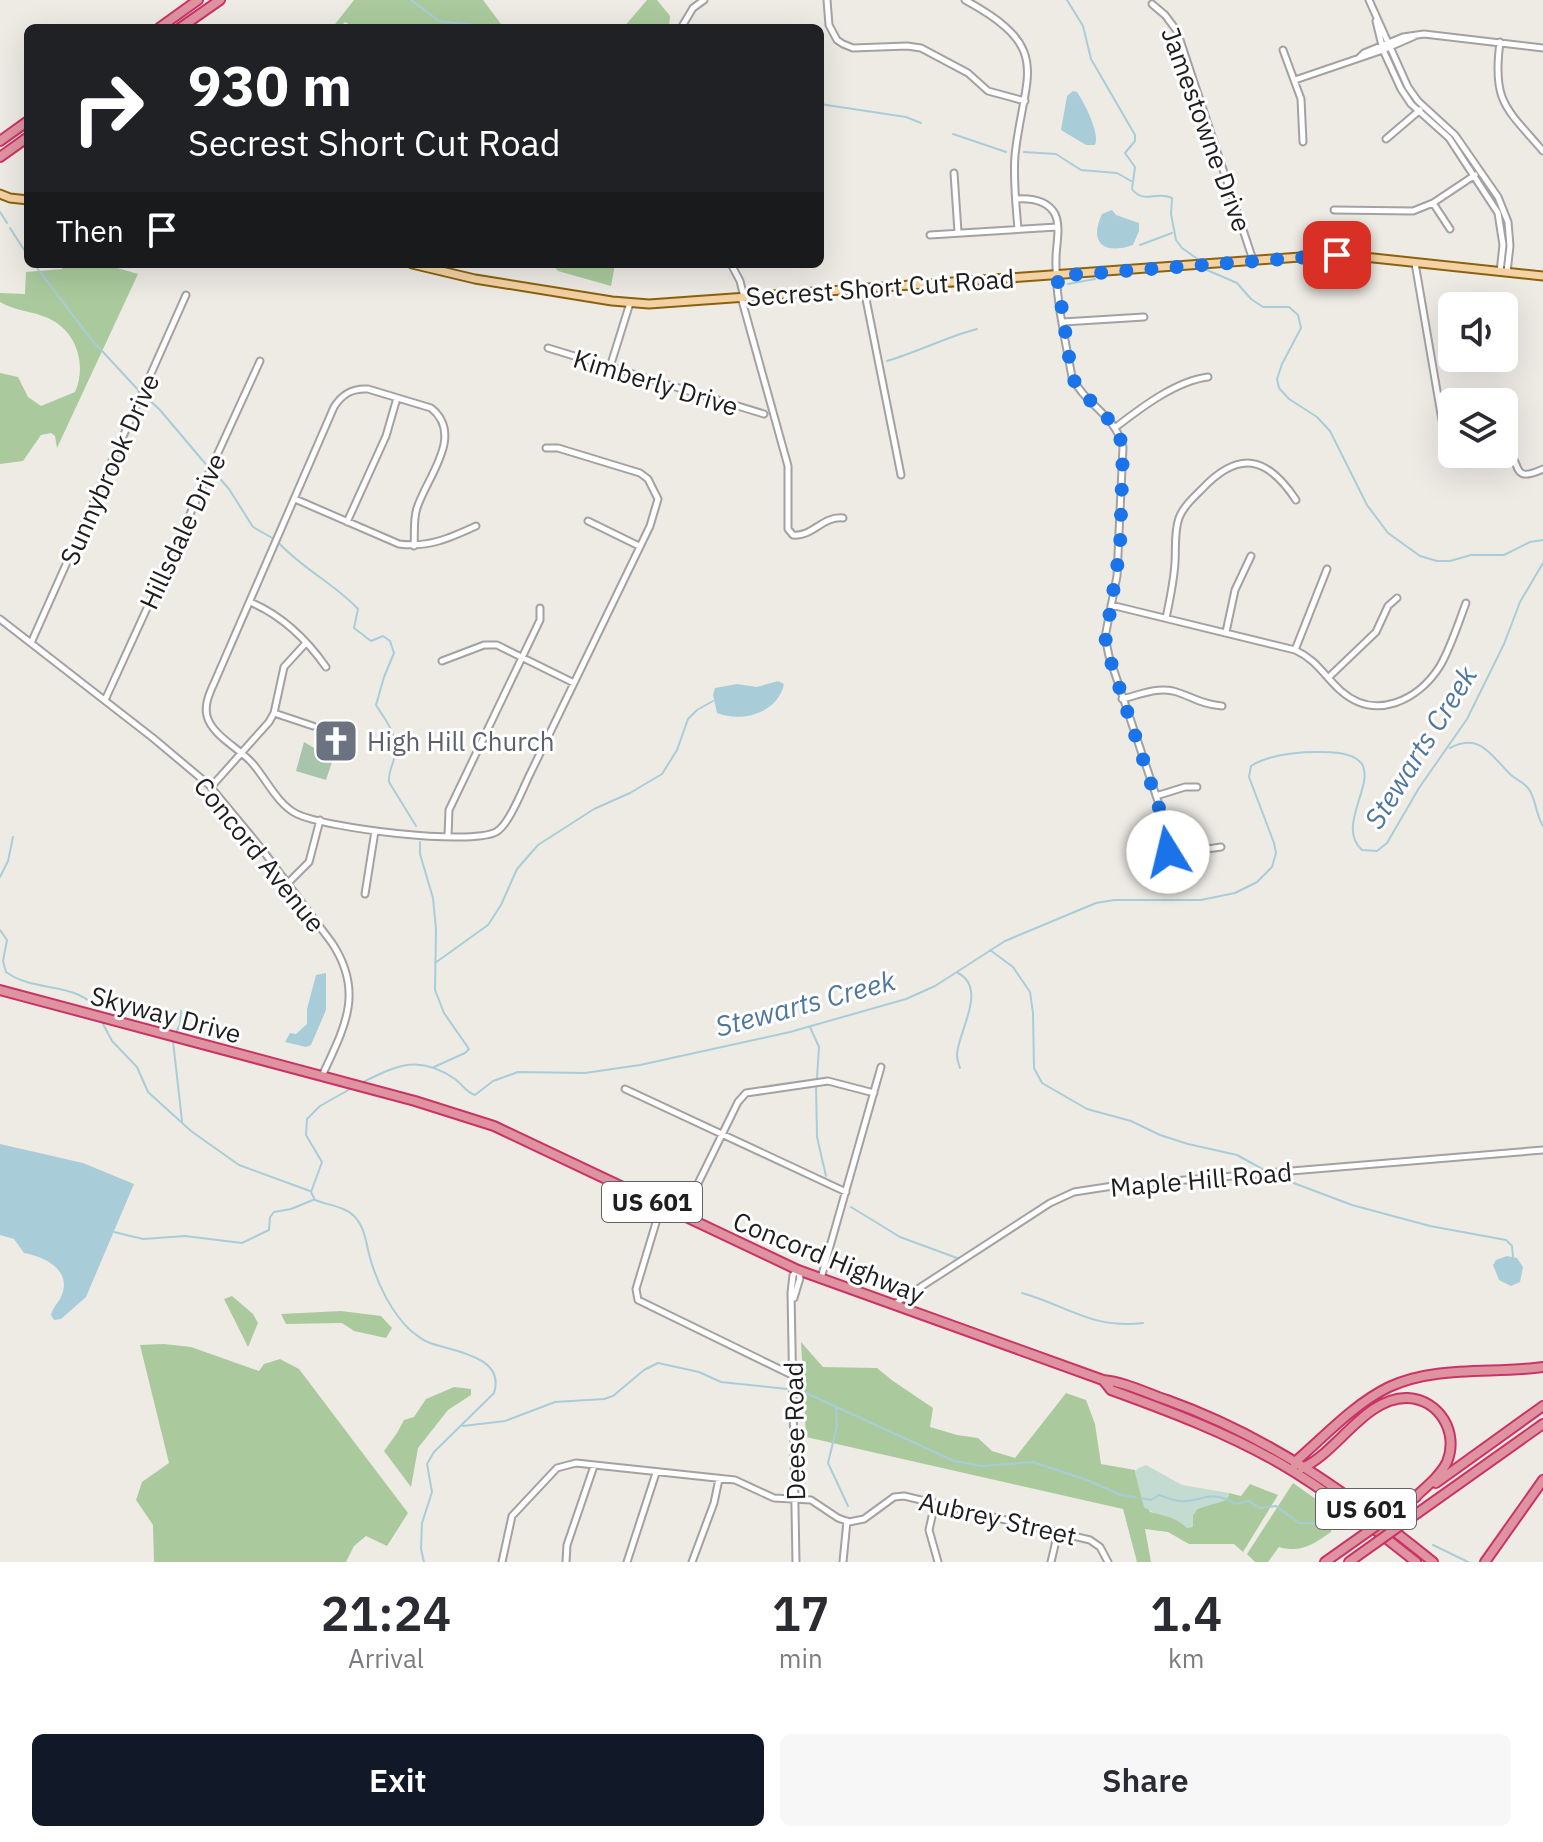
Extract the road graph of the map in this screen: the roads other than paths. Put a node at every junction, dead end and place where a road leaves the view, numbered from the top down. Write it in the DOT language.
graph roads {
  1 [pos="198,0"];
  2 [pos="704,0"];
  3 [pos="827,0"];
  4 [pos="965,0"];
  5 [pos="1369,0"];
  6 [pos="217,1"];
  7 [pos="1152,4"];
  8 [pos="165,24"];
  9 [pos="185,24"];
  10 [pos="683,24"];
  11 [pos="1500,42"];
  12 [pos="1386,46"];
  13 [pos="1543,48"];
  14 [pos="1283,50"];
  15 [pos="1295,80"];
  16 [pos="1025,101"];
  17 [pos="1421,108"];
  18 [pos="24,124"];
  19 [pos="1386,139"];
  20 [pos="24,140"];
  21 [pos="0,141"];
  22 [pos="1303,142"];
  23 [pos="1543,151"];
  24 [pos="0,157"];
  25 [pos="954,173"];
  26 [pos="1477,174"];
  27 [pos="0,194"];
  28 [pos="1016,199"];
  29 [pos="24,200"];
  30 [pos="1433,203"];
  31 [pos="1334,210"];
  32 [pos="1057,227"];
  33 [pos="1018,229"];
  34 [pos="1450,229"];
  35 [pos="958,233"];
  36 [pos="930,235"];
  37 [pos="1253,260"];
  38 [pos="1415,263"];
  39 [pos="429,268"];
  40 [pos="733,268"];
  41 [pos="1503,272"];
  42 [pos="1057,276"];
  43 [pos="1543,276"];
  44 [pos="864,289"];
  45 [pos="186,295"];
  46 [pos="742,297"];
  47 [pos="630,303"];
  48 [pos="1144,317"];
  49 [pos="1063,322"];
  50 [pos="548,348"];
  51 [pos="260,361"];
  52 [pos="610,367"];
  53 [pos="1208,377"];
  54 [pos="1438,397"];
  55 [pos="397,398"];
  56 [pos="764,414"];
  57 [pos="1116,427"];
  58 [pos="546,448"];
  59 [pos="1517,468"];
  60 [pos="1543,469"];
  61 [pos="901,475"];
  62 [pos="295,499"];
  63 [pos="1296,500"];
  64 [pos="843,518"];
  65 [pos="588,521"];
  66 [pos="347,522"];
  67 [pos="476,526"];
  68 [pos="414,546"];
  69 [pos="639,546"];
  70 [pos="1251,556"];
  71 [pos="1327,569"];
  72 [pos="1397,598"];
  73 [pos="250,602"];
  74 [pos="1466,603"];
  75 [pos="1111,605"];
  76 [pos="540,608"];
  77 [pos="1166,618"];
  78 [pos="0,619"];
  79 [pos="1226,632"];
  80 [pos="31,643"];
  81 [pos="305,644"];
  82 [pos="1295,650"];
  83 [pos="522,657"];
  84 [pos="442,661"];
  85 [pos="326,667"];
  86 [pos="1329,677"];
  87 [pos="574,683"];
  88 [pos="1122,699"];
  89 [pos="105,700"];
  90 [pos="1222,706"];
  91 [pos="274,713"];
  92 [pos="313,726"];
  93 [pos="242,753"];
  94 [pos="211,787"];
  95 [pos="1197,787"];
  96 [pos="1156,796"];
  97 [pos="320,820"];
  98 [pos="375,831"];
  99 [pos="448,836"];
  100 [pos="1175,840"];
  101 [pos="1221,847"];
  102 [pos="1168,852"];
  103 [pos="288,883"];
  104 [pos="365,894"];
  105 [pos="0,990"];
  106 [pos="881,1067"];
  107 [pos="322,1076"];
  108 [pos="625,1089"];
  109 [pos="874,1093"];
  110 [pos="723,1134"];
  111 [pos="1543,1150"];
  112 [pos="846,1192"];
  113 [pos="661,1206"];
  114 [pos="682,1216"];
  115 [pos="798,1270"];
  116 [pos="821,1280"];
  117 [pos="892,1306"];
  118 [pos="1543,1367"];
  119 [pos="794,1376"];
  120 [pos="1103,1380"];
  121 [pos="1543,1406"];
  122 [pos="1543,1424"];
  123 [pos="1296,1461"];
  124 [pos="594,1466"];
  125 [pos="1306,1467"];
  126 [pos="1292,1471"];
  127 [pos="656,1473"];
  128 [pos="719,1479"];
  129 [pos="1543,1480"];
  130 [pos="796,1498"];
  131 [pos="1414,1498"];
  132 [pos="935,1503"];
  133 [pos="847,1521"];
  134 [pos="1058,1532"];
  135 [pos="1400,1549"];
  136 [pos="502,1562"];
  137 [pos="566,1562"];
  138 [pos="627,1562"];
  139 [pos="692,1562"];
  140 [pos="796,1562"];
  141 [pos="843,1562"];
  142 [pos="938,1562"];
  143 [pos="1051,1562"];
  144 [pos="1108,1562"];
  145 [pos="1325,1562"];
  146 [pos="1352,1562"];
  147 [pos="1409,1562"];
  148 [pos="1416,1562"];
  149 [pos="1433,1562"];
  150 [pos="1485,1562"];
  1 -- 8 [label="highway"];
  2 -- 10 [label="street"];
  3 -- 16 [label="street"];
  4 -- 16 [label="street"];
  5 -- 12 [label="street"];
  6 -- 9 [label="highway"];
  7 -- 37 [label="street, Jamestowne Drive"];
  11 -- 12 [label="street"];
  11 -- 13 [label="street"];
  11 -- 23 [label="street"];
  12 -- 15 [label="street"];
  12 -- 17 [label="street"];
  14 -- 15 [label="street"];
  15 -- 22 [label="street"];
  16 -- 28 [label="street"];
  17 -- 19 [label="street"];
  17 -- 26 [label="street"];
  18 -- 21 [label="highway"];
  20 -- 24 [label="highway"];
  25 -- 35 [label="street"];
  26 -- 30 [label="street"];
  26 -- 41 [label="street"];
  27 -- 29 [label="main road"];
  28 -- 32 [label="street"];
  28 -- 33 [label="street"];
  30 -- 31 [label="street"];
  30 -- 34 [label="street"];
  32 -- 33 [label="street"];
  32 -- 42 [label="street"];
  33 -- 35 [label="street"];
  35 -- 36 [label="street"];
  37 -- 38 [label="main road, Secrest Short Cut Road"];
  37 -- 42 [label="main road, Secrest Short Cut Road"];
  38 -- 41 [label="main road, Secrest Short Cut Road"];
  38 -- 54 [label="street"];
  39 -- 47 [label="main road, Secrest Short Cut Road"];
  40 -- 46 [label="street"];
  41 -- 43 [label="main road, Secrest Short Cut Road"];
  42 -- 44 [label="main road, Secrest Short Cut Road"];
  42 -- 49 [label="street"];
  44 -- 46 [label="main road, Secrest Short Cut Road"];
  44 -- 61 [label="street"];
  45 -- 80 [label="street, Sunnybrook Drive"];
  46 -- 47 [label="main road, Secrest Short Cut Road"];
  46 -- 64 [label="street"];
  47 -- 52 [label="street"];
  48 -- 49 [label="street"];
  49 -- 57 [label="street"];
  50 -- 52 [label="street, Kimberly Drive"];
  51 -- 89 [label="street, Hillsdale Drive"];
  52 -- 56 [label="street, Kimberly Drive"];
  53 -- 57 [label="street"];
  55 -- 62 [label="street"];
  55 -- 66 [label="street"];
  55 -- 68 [label="street"];
  57 -- 75 [label="street"];
  58 -- 69 [label="street"];
  59 -- 60 [label="street"];
  62 -- 66 [label="street"];
  62 -- 73 [label="street"];
  63 -- 77 [label="street"];
  65 -- 69 [label="street"];
  66 -- 68 [label="street"];
  67 -- 68 [label="street"];
  69 -- 87 [label="street"];
  70 -- 79 [label="street"];
  71 -- 82 [label="street"];
  72 -- 86 [label="street"];
  73 -- 81 [label="street"];
  73 -- 93 [label="street"];
  74 -- 86 [label="street"];
  75 -- 77 [label="street"];
  75 -- 88 [label="street"];
  76 -- 83 [label="street"];
  77 -- 79 [label="street"];
  78 -- 80 [label="street, Concord Avenue"];
  79 -- 82 [label="street"];
  80 -- 89 [label="street, Concord Avenue"];
  81 -- 85 [label="street"];
  81 -- 91 [label="street"];
  82 -- 86 [label="street"];
  83 -- 84 [label="street"];
  83 -- 87 [label="street"];
  83 -- 99 [label="street"];
  87 -- 99 [label="street"];
  88 -- 90 [label="street"];
  88 -- 96 [label="street"];
  89 -- 94 [label="street, Concord Avenue"];
  91 -- 92 [label="street"];
  91 -- 93 [label="street"];
  93 -- 94 [label="street"];
  93 -- 97 [label="street"];
  94 -- 103 [label="street, Concord Avenue"];
  95 -- 96 [label="street"];
  96 -- 100 [label="street"];
  97 -- 98 [label="street"];
  97 -- 103 [label="street"];
  98 -- 99 [label="street"];
  98 -- 104 [label="street"];
  100 -- 101 [label="street"];
  100 -- 102 [label="street"];
  103 -- 107 [label="street, Concord Avenue"];
  105 -- 107 [label="highway, Skyway Drive / US 601"];
  106 -- 109 [label="street"];
  107 -- 113 [label="highway, Concord Highway / US 601"];
  108 -- 110 [label="street"];
  109 -- 110 [label="street"];
  109 -- 112 [label="street"];
  110 -- 112 [label="street"];
  110 -- 114 [label="street"];
  111 -- 117 [label="street, Maple Hill Road"];
  112 -- 116 [label="street"];
  113 -- 114 [label="highway, Concord Highway / US 601"];
  113 -- 119 [label="street"];
  114 -- 115 [label="highway, Concord Highway / US 601"];
  115 -- 116 [label="highway, Concord Highway / US 601"];
  115 -- 119 [label="street, Deese Road"];
  116 -- 117 [label="highway, Concord Highway / US 601"];
  117 -- 120 [label="highway, Concord Highway / US 601"];
  118 -- 123 [label="highway"];
  119 -- 130 [label="street, Deese Road"];
  120 -- 123 [label="highway, Concord Highway / US 601"];
  120 -- 126 [label="highway, Concord Highway / US 601"];
  121 -- 131 [label="highway"];
  122 -- 146 [label="highway, bridge"];
  123 -- 125 [label="highway, Concord Highway / US 601"];
  123 -- 126 [label="highway"];
  124 -- 127 [label="street"];
  124 -- 136 [label="street"];
  124 -- 137 [label="street"];
  125 -- 126 [label="highway"];
  125 -- 131 [label="highway"];
  125 -- 149 [label="highway, Concord Highway / US 601"];
  126 -- 135 [label="highway, Concord Highway / US 601"];
  127 -- 128 [label="street"];
  127 -- 138 [label="street"];
  128 -- 130 [label="street"];
  128 -- 139 [label="street"];
  129 -- 150 [label="highway"];
  130 -- 133 [label="street"];
  130 -- 140 [label="street, Deese Road"];
  131 -- 145 [label="highway, bridge"];
  132 -- 133 [label="street, Aubrey Street"];
  132 -- 134 [label="street, Aubrey Street"];
  132 -- 142 [label="street"];
  133 -- 141 [label="street"];
  134 -- 143 [label="street"];
  134 -- 144 [label="street, Aubrey Street"];
  135 -- 147 [label="highway"];
  135 -- 148 [label="highway, Concord Highway / US 601"];
}
